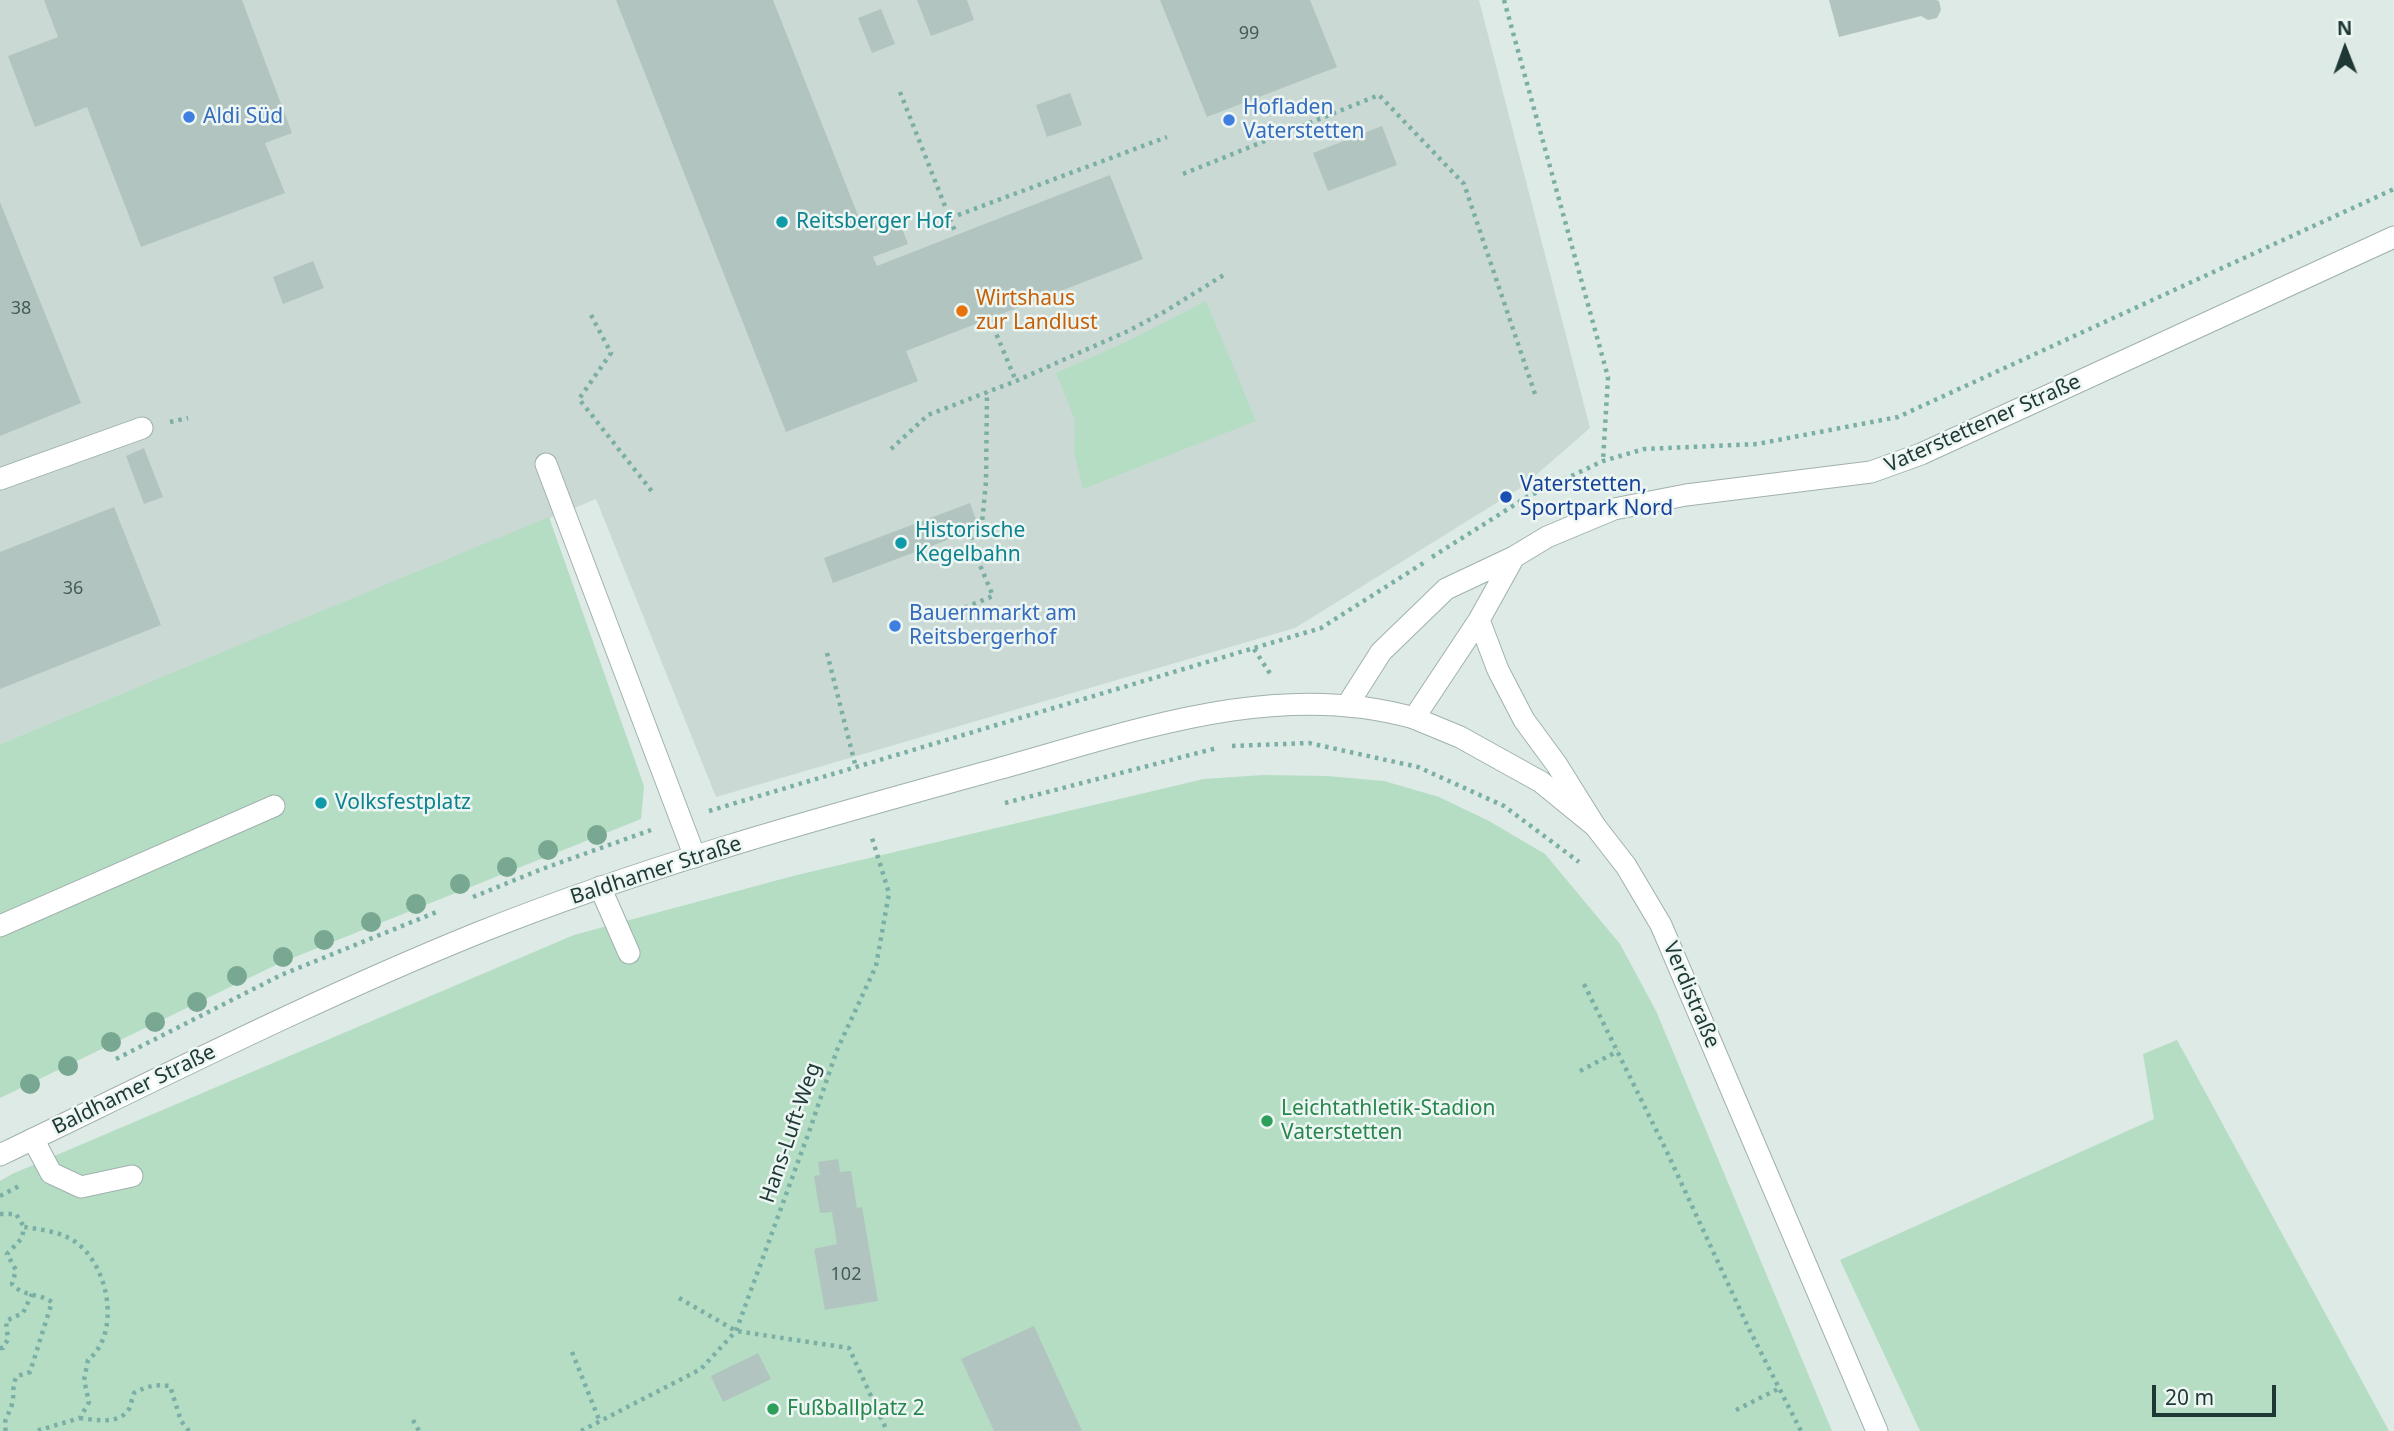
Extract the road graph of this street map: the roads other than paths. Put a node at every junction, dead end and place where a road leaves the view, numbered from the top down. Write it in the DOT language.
graph roads {
  1 [pos="2394,237"];
  2 [pos="142,428"];
  3 [pos="546,464"];
  4 [pos="0,479"];
  5 [pos="1514,557"];
  6 [pos="1479,620"];
  7 [pos="1349,704"];
  8 [pos="1414,718"];
  9 [pos="274,806"];
  10 [pos="1595,826"];
  11 [pos="695,857"];
  12 [pos="600,887"];
  13 [pos="0,926"];
  14 [pos="629,953"];
  15 [pos="33,1139"];
  16 [pos="0,1155"];
  17 [pos="132,1176"];
  18 [pos="1877,1431"];
  1 -- 5 [label="street, Vaterstettener Straße"];
  2 -- 4 [label="street"];
  3 -- 11 [label="street"];
  5 -- 6 [label="street"];
  5 -- 7 [label="street, Vaterstettener Straße"];
  6 -- 8 [label="street"];
  6 -- 10 [label="street"];
  7 -- 8 [label="street, Verdistraße"];
  7 -- 11 [label="street, Baldhamer Straße"];
  8 -- 10 [label="street, Verdistraße"];
  9 -- 13 [label="street"];
  10 -- 18 [label="street, Verdistraße"];
  11 -- 12 [label="street, Baldhamer Straße"];
  12 -- 14 [label="street"];
  12 -- 15 [label="street, Baldhamer Straße"];
  15 -- 16 [label="street, Baldhamer Straße"];
  15 -- 17 [label="street"];
}
